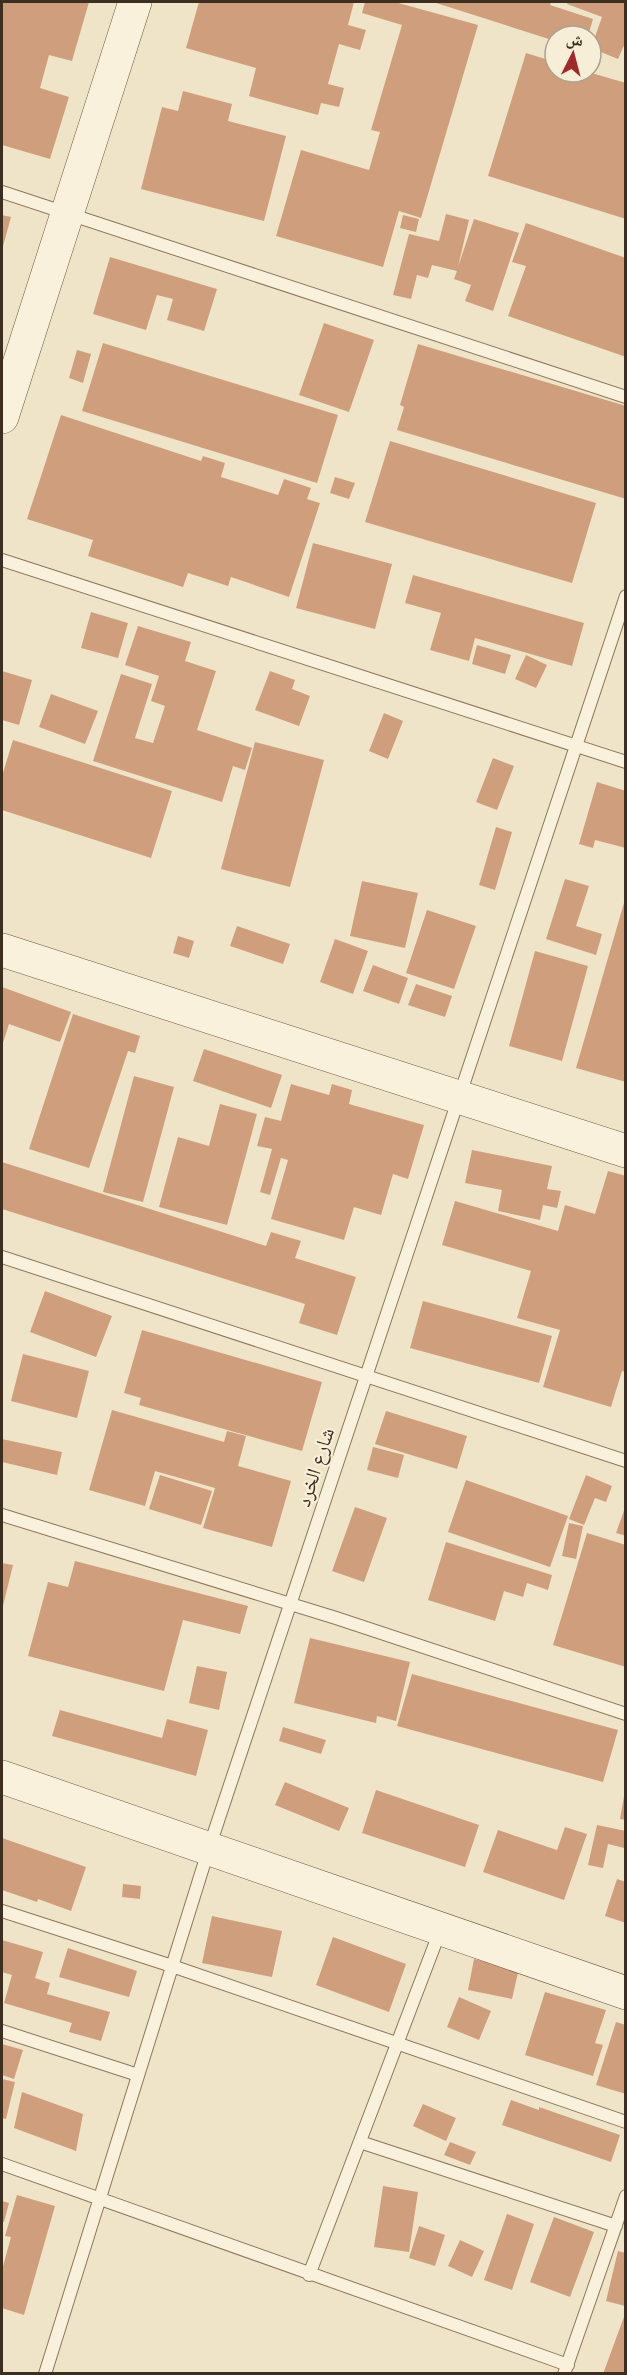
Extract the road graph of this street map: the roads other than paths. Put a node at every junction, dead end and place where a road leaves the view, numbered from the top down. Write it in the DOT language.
graph roads {
  1 [pos="135,2"];
  2 [pos="2,192"];
  3 [pos="68,214"];
  4 [pos="626,397"];
  5 [pos="2,417"];
  6 [pos="2,560"];
  7 [pos="626,596"];
  8 [pos="576,745"];
  9 [pos="626,762"];
  10 [pos="2,950"];
  11 [pos="459,1098"];
  12 [pos="626,1151"];
  13 [pos="2,1257"];
  14 [pos="366,1376"];
  15 [pos="626,1461"];
  16 [pos="2,1515"];
  17 [pos="290,1606"];
  18 [pos="626,1714"];
  19 [pos="2,1777"];
  20 [pos="209,1848"];
  21 [pos="2,1911"];
  22 [pos="441,1929"];
  23 [pos="172,1966"];
  24 [pos="626,1993"];
  25 [pos="2,2031"];
  26 [pos="397,2044"];
  27 [pos="138,2075"];
  28 [pos="626,2122"];
  29 [pos="360,2142"];
  30 [pos="2,2164"];
  31 [pos="626,2196"];
  32 [pos="100,2198"];
  33 [pos="615,2226"];
  34 [pos="309,2275"];
  35 [pos="566,2369"];
  36 [pos="45,2373"];
  1 -- 3 [label="street"];
  2 -- 3 [label="lane"];
  3 -- 4 [label="lane"];
  3 -- 5 [label="street"];
  6 -- 8 [label="lane"];
  7 -- 8 [label="lane, شارع الخرد"];
  8 -- 9 [label="lane"];
  8 -- 11 [label="lane, شارع الخرد"];
  10 -- 11 [label="street"];
  11 -- 12 [label="street"];
  11 -- 14 [label="lane, شارع الخرد"];
  13 -- 14 [label="lane"];
  14 -- 15 [label="lane"];
  14 -- 17 [label="lane, شارع الخرد"];
  16 -- 17 [label="lane"];
  17 -- 18 [label="lane"];
  17 -- 20 [label="lane, شارع الخرد"];
  19 -- 20 [label="street"];
  20 -- 22 [label="street"];
  20 -- 23 [label="lane, شارع الخرد"];
  21 -- 23 [label="lane"];
  22 -- 24 [label="street"];
  22 -- 26 [label="lane"];
  23 -- 26 [label="lane"];
  23 -- 27 [label="lane, شارع الخرد"];
  25 -- 27 [label="lane"];
  26 -- 28 [label="lane"];
  26 -- 29 [label="lane"];
  27 -- 32 [label="lane, شارع الخرد"];
  29 -- 33 [label="lane"];
  29 -- 34 [label="lane"];
  30 -- 32 [label="lane"];
  31 -- 33 [label="lane"];
  32 -- 34 [label="lane"];
  32 -- 36 [label="lane, شارع الخرد"];
  33 -- 35 [label="lane"];
  34 -- 35 [label="lane"];
}
